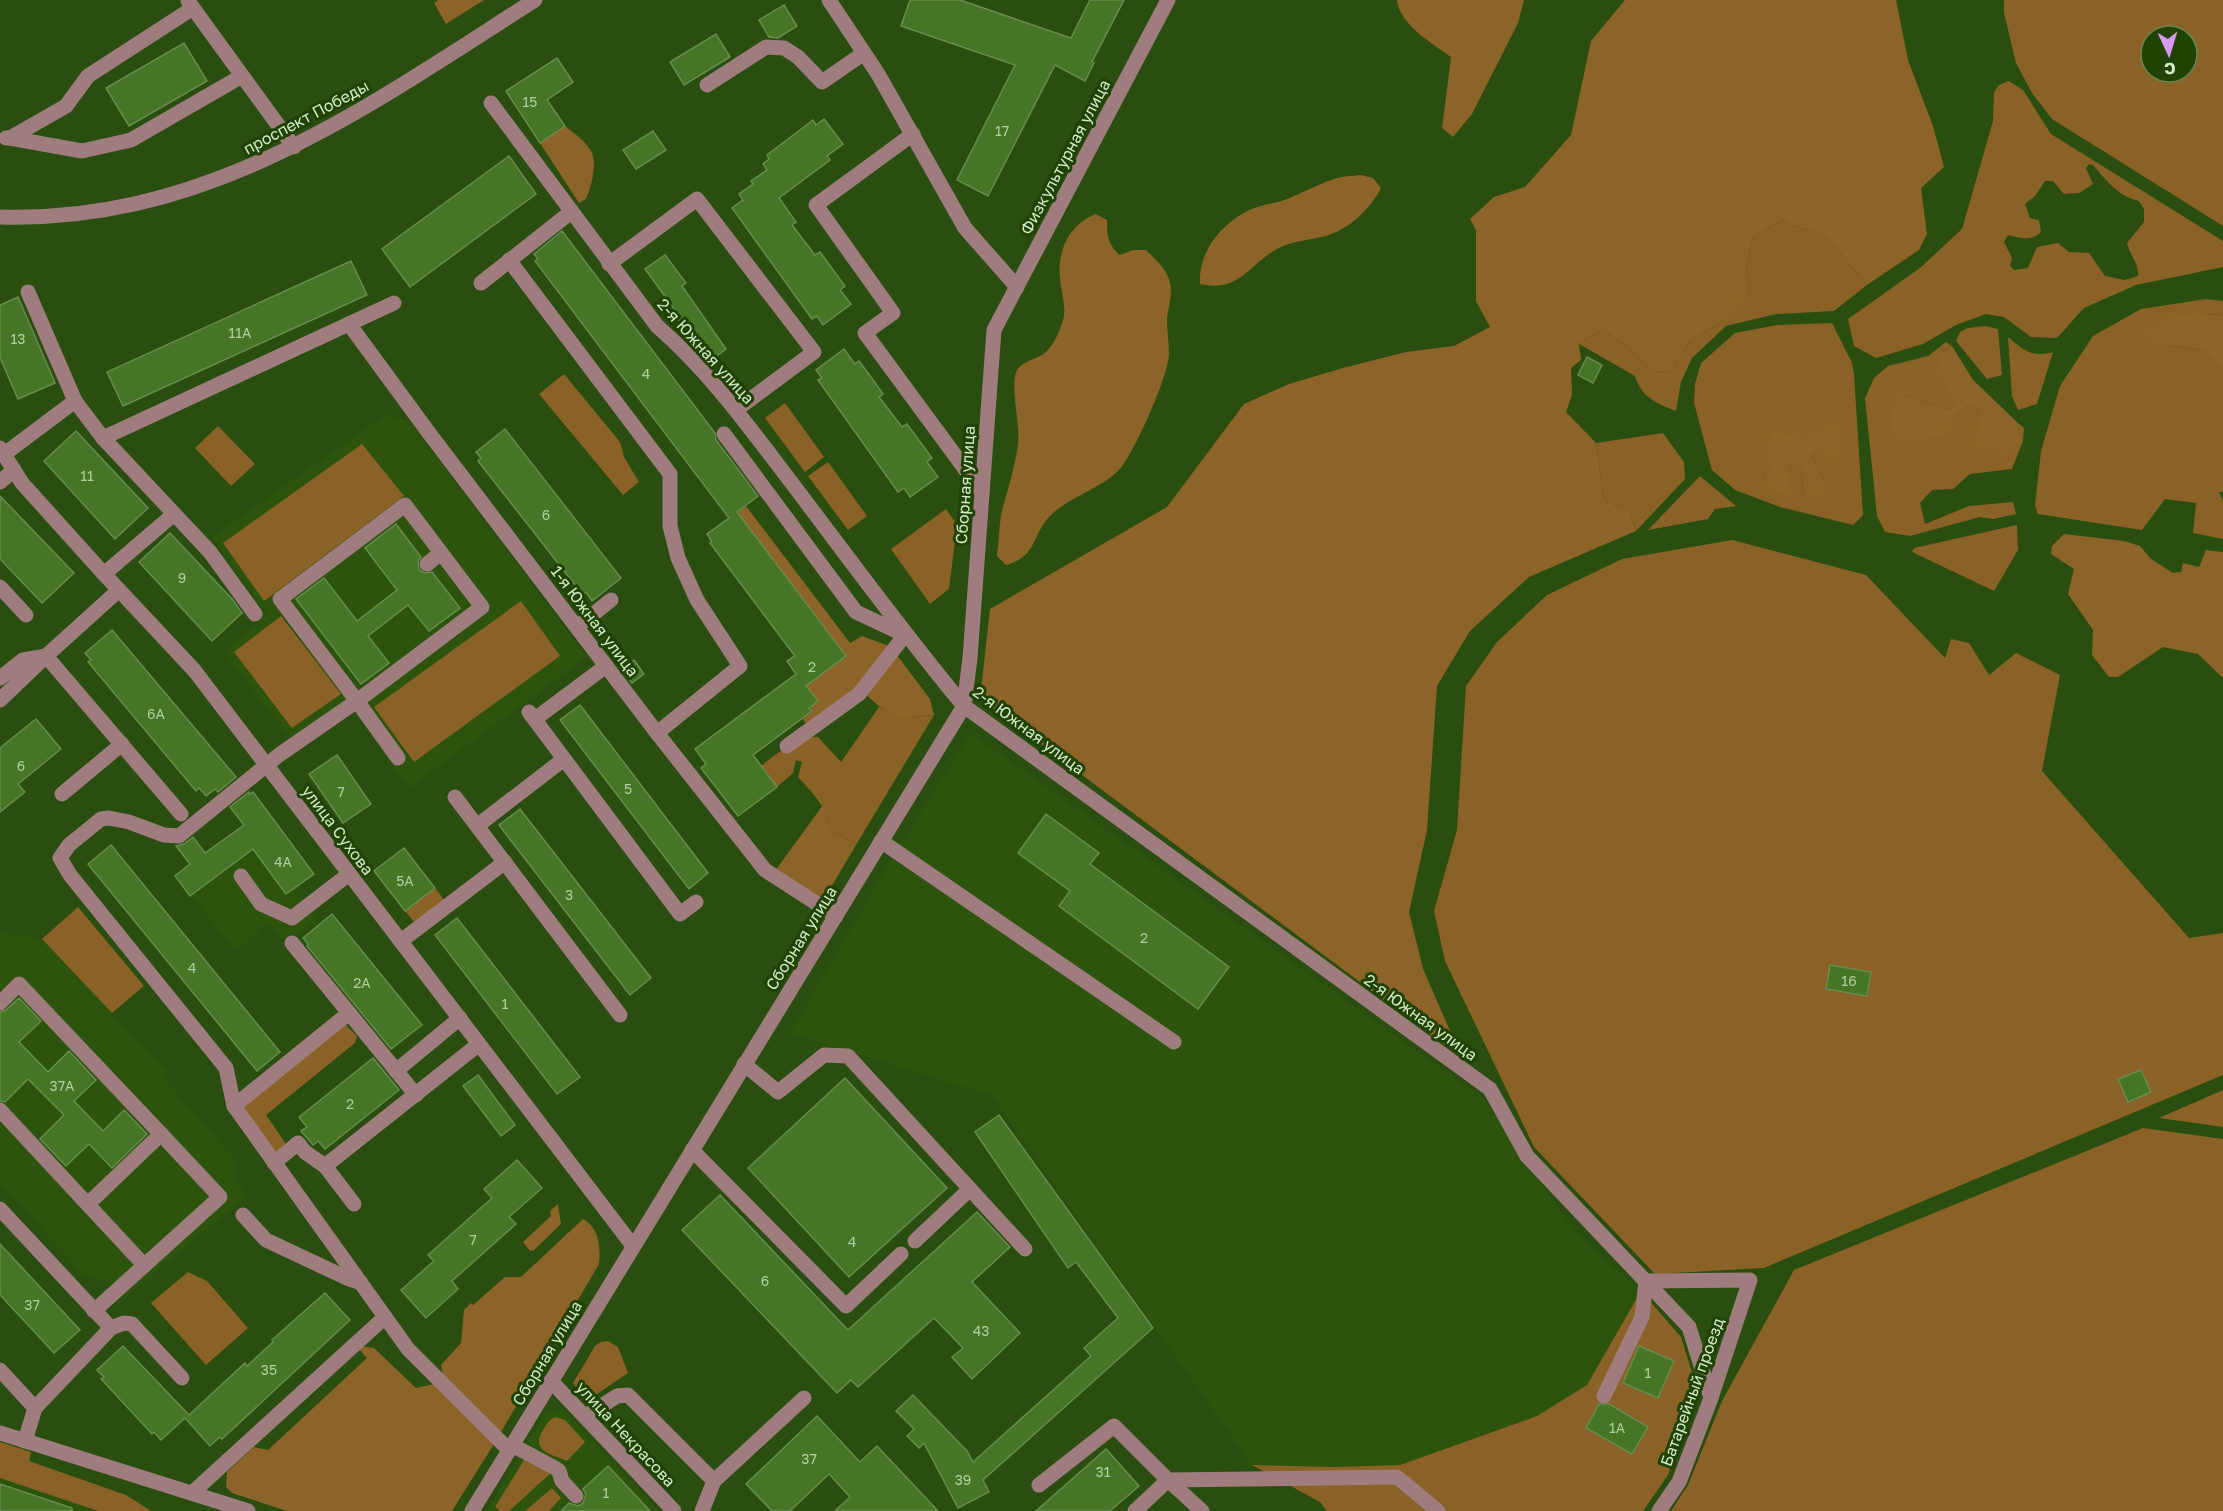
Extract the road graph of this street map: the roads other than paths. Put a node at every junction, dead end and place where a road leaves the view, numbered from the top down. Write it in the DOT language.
graph roads {
  1 [pos="535,0"];
  2 [pos="829,0"];
  3 [pos="1168,0"];
  4 [pos="190,4"];
  5 [pos="864,53"];
  6 [pos="242,76"];
  7 [pos="707,85"];
  8 [pos="491,103"];
  9 [pos="913,134"];
  10 [pos="5,138"];
  11 [pos="294,147"];
  12 [pos="571,212"];
  13 [pos="0,217"];
  14 [pos="509,260"];
  15 [pos="609,264"];
  16 [pos="481,283"];
  17 [pos="1017,287"];
  18 [pos="28,292"];
  19 [pos="394,303"];
  20 [pos="349,324"];
  21 [pos="994,330"];
  22 [pos="75,401"];
  23 [pos="735,410"];
  24 [pos="724,434"];
  25 [pos="103,438"];
  26 [pos="2,452"];
  27 [pos="14,470"];
  28 [pos="0,482"];
  29 [pos="982,492"];
  30 [pos="174,514"];
  31 [pos="441,553"];
  32 [pos="427,564"];
  33 [pos="104,574"];
  34 [pos="0,587"];
  35 [pos="119,590"];
  36 [pos="611,600"];
  37 [pos="255,614"];
  38 [pos="26,615"];
  39 [pos="577,627"];
  40 [pos="906,635"];
  41 [pos="46,656"];
  42 [pos="606,666"];
  43 [pos="0,678"];
  44 [pos="0,700"];
  45 [pos="357,701"];
  46 [pos="964,706"];
  47 [pos="657,733"];
  48 [pos="122,744"];
  49 [pos="787,746"];
  50 [pos="398,758"];
  51 [pos="564,759"];
  52 [pos="266,765"];
  53 [pos="62,794"];
  54 [pos="455,797"];
  55 [pos="181,814"];
  56 [pos="477,826"];
  57 [pos="881,841"];
  58 [pos="505,862"];
  59 [pos="349,874"];
  60 [pos="241,876"];
  61 [pos="696,902"];
  62 [pos="836,916"];
  63 [pos="401,941"];
  64 [pos="292,943"];
  65 [pos="0,1003"];
  66 [pos="349,1012"];
  67 [pos="620,1015"];
  68 [pos="460,1018"];
  69 [pos="1174,1042"];
  70 [pos="479,1044"];
  71 [pos="744,1064"];
  72 [pos="396,1071"];
  73 [pos="416,1095"];
  74 [pos="234,1106"];
  75 [pos="0,1110"];
  76 [pos="161,1134"];
  77 [pos="693,1150"];
  78 [pos="274,1162"];
  79 [pos="325,1166"];
  80 [pos="970,1189"];
  81 [pos="88,1204"];
  82 [pos="354,1204"];
  83 [pos="0,1209"];
  84 [pos="243,1215"];
  85 [pos="915,1241"];
  86 [pos="633,1246"];
  87 [pos="1025,1249"];
  88 [pos="901,1254"];
  89 [pos="144,1265"];
  90 [pos="1646,1281"];
  91 [pos="361,1283"];
  92 [pos="94,1311"];
  93 [pos="386,1317"];
  94 [pos="111,1328"];
  95 [pos="0,1370"];
  96 [pos="182,1378"];
  97 [pos="551,1381"];
  98 [pos="1604,1396"];
  99 [pos="804,1398"];
  100 [pos="1712,1398"];
  101 [pos="35,1408"];
  102 [pos="586,1416"];
  103 [pos="0,1433"];
  104 [pos="25,1441"];
  105 [pos="511,1448"];
  106 [pos="1168,1480"];
  107 [pos="714,1481"];
  108 [pos="1039,1485"];
  109 [pos="192,1493"];
  110 [pos="576,1496"];
  111 [pos="248,1511"];
  112 [pos="472,1511"];
  113 [pos="674,1511"];
  114 [pos="702,1511"];
  115 [pos="1135,1511"];
  116 [pos="1202,1511"];
  117 [pos="1438,1511"];
  118 [pos="1659,1511"];
  1 -- 11 [label="street, проспект Победы"];
  2 -- 5 [label="street"];
  3 -- 17 [label="street, Физкультурная улица"];
  4 -- 6 [label="street"];
  4 -- 10 [label="street"];
  5 -- 7 [label="street"];
  5 -- 9 [label="street"];
  6 -- 10 [label="street"];
  6 -- 11 [label="street"];
  8 -- 12 [label="street, 2-я Южная улица"];
  9 -- 17 [label="street"];
  9 -- 29 [label="street"];
  11 -- 13 [label="street, проспект Победы"];
  12 -- 14 [label="street"];
  12 -- 15 [label="street, 2-я Южная улица"];
  14 -- 16 [label="street"];
  14 -- 47 [label="street"];
  15 -- 23 [label="street, 2-я Южная улица"];
  15 -- 23 [label="street"];
  17 -- 21 [label="street, Физкультурная улица"];
  18 -- 22 [label="street"];
  19 -- 20 [label="street"];
  20 -- 25 [label="street"];
  20 -- 39 [label="street, 1-я Южная улица"];
  21 -- 29 [label="street, Сборная улица"];
  22 -- 25 [label="street"];
  22 -- 26 [label="street"];
  23 -- 40 [label="street, 2-я Южная улица"];
  24 -- 40 [label="street"];
  25 -- 30 [label="street"];
  26 -- 27 [label="street, улица Сухова"];
  27 -- 28 [label="street"];
  27 -- 33 [label="street, улица Сухова"];
  29 -- 46 [label="street, Сборная улица"];
  30 -- 33 [label="street"];
  30 -- 37 [label="street"];
  31 -- 32 [label="street"];
  31 -- 45 [label="street"];
  31 -- 45 [label="street"];
  33 -- 35 [label="street, улица Сухова"];
  34 -- 38 [label="street"];
  35 -- 41 [label="street"];
  35 -- 52 [label="street, улица Сухова"];
  36 -- 39 [label="street"];
  39 -- 42 [label="street, 1-я Южная улица"];
  40 -- 46 [label="street, 2-я Южная улица"];
  40 -- 49 [label="street"];
  41 -- 43 [label="street"];
  41 -- 44 [label="street"];
  41 -- 48 [label="street"];
  42 -- 47 [label="street, 1-я Южная улица"];
  42 -- 51 [label="street"];
  45 -- 50 [label="street"];
  45 -- 52 [label="street"];
  46 -- 57 [label="street, Сборная улица"];
  46 -- 90 [label="street, 2-я Южная улица"];
  47 -- 62 [label="street, 1-я Южная улица"];
  48 -- 53 [label="street"];
  48 -- 55 [label="street"];
  51 -- 56 [label="street"];
  51 -- 61 [label="street"];
  52 -- 59 [label="street, улица Сухова"];
  52 -- 74 [label="street"];
  54 -- 56 [label="street"];
  56 -- 58 [label="street"];
  57 -- 62 [label="street, Сборная улица"];
  57 -- 69 [label="street"];
  58 -- 63 [label="street"];
  58 -- 67 [label="street"];
  59 -- 60 [label="street"];
  59 -- 63 [label="street, улица Сухова"];
  62 -- 71 [label="street, Сборная улица"];
  63 -- 68 [label="street, улица Сухова"];
  64 -- 66 [label="street"];
  65 -- 76 [label="street"];
  66 -- 72 [label="street"];
  66 -- 74 [label="street"];
  68 -- 70 [label="street, улица Сухова"];
  68 -- 72 [label="street"];
  70 -- 73 [label="street"];
  70 -- 86 [label="street, улица Сухова"];
  71 -- 77 [label="street, Сборная улица"];
  71 -- 80 [label="street"];
  72 -- 73 [label="street"];
  73 -- 79 [label="street"];
  74 -- 78 [label="street"];
  75 -- 81 [label="street"];
  76 -- 81 [label="street"];
  76 -- 89 [label="street"];
  77 -- 86 [label="street, Сборная улица"];
  77 -- 88 [label="street"];
  78 -- 79 [label="street"];
  78 -- 91 [label="street"];
  79 -- 82 [label="street"];
  80 -- 85 [label="street"];
  80 -- 87 [label="street"];
  81 -- 89 [label="street"];
  83 -- 92 [label="street"];
  84 -- 91 [label="street"];
  86 -- 97 [label="street, Сборная улица"];
  89 -- 92 [label="street"];
  90 -- 98 [label="street"];
  90 -- 100 [label="street, 2-я Южная улица"];
  90 -- 100 [label="street, Батарейный проезд"];
  91 -- 93 [label="street"];
  92 -- 94 [label="street"];
  93 -- 105 [label="street"];
  93 -- 109 [label="street"];
  94 -- 96 [label="street"];
  94 -- 101 [label="street"];
  95 -- 101 [label="street"];
  97 -- 102 [label="street, улица Некрасова"];
  97 -- 105 [label="street, Сборная улица"];
  99 -- 107 [label="street"];
  100 -- 118 [label="street, Батарейный проезд"];
  101 -- 104 [label="street"];
  102 -- 107 [label="street"];
  102 -- 113 [label="street, улица Некрасова"];
  103 -- 104 [label="street"];
  104 -- 109 [label="street"];
  105 -- 110 [label="street"];
  105 -- 112 [label="street, Сборная улица"];
  106 -- 108 [label="street"];
  106 -- 115 [label="street"];
  106 -- 116 [label="street"];
  106 -- 117 [label="street"];
  107 -- 114 [label="street"];
  109 -- 111 [label="street"];
}
